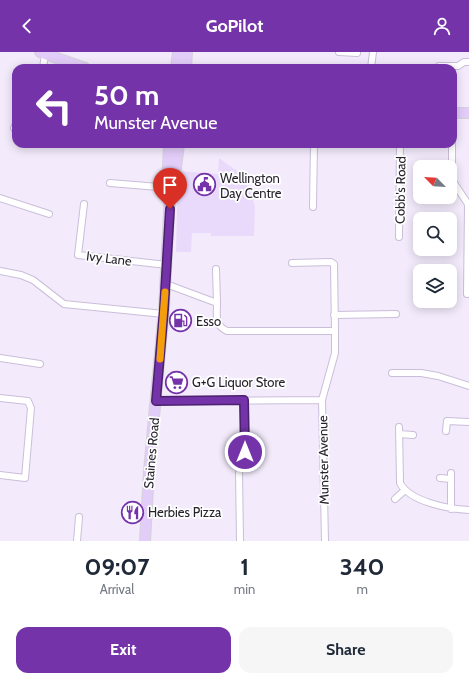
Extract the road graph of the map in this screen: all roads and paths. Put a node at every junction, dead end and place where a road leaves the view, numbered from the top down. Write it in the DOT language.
graph roads {
  1 [pos="178,52"];
  2 [pos="183,52"];
  3 [pos="187,52"];
  4 [pos="339,52"];
  5 [pos="373,52"];
  6 [pos="43,53"];
  7 [pos="358,53"];
  8 [pos="469,62"];
  9 [pos="43,64"];
  10 [pos="74,64"];
  11 [pos="176,64"];
  12 [pos="182,64"];
  13 [pos="186,64"];
  14 [pos="372,64"];
  15 [pos="457,66"];
  16 [pos="457,113"];
  17 [pos="469,113"];
  18 [pos="169,148"];
  19 [pos="174,148"];
  20 [pos="178,148"];
  21 [pos="314,148"];
  22 [pos="400,148"];
  23 [pos="452,148"];
  24 [pos="170,171"];
  25 [pos="110,183"];
  26 [pos="171,188"];
  27 [pos="0,198"];
  28 [pos="84,204"];
  29 [pos="313,207"];
  30 [pos="49,214"];
  31 [pos="399,237"];
  32 [pos="292,263"];
  33 [pos="167,265"];
  34 [pos="216,269"];
  35 [pos="0,271"];
  36 [pos="166,284"];
  37 [pos="467,294"];
  38 [pos="217,303"];
  39 [pos="164,314"];
  40 [pos="396,314"];
  41 [pos="334,315"];
  42 [pos="335,331"];
  43 [pos="0,358"];
  44 [pos="40,364"];
  45 [pos="392,373"];
  46 [pos="469,386"];
  47 [pos="0,398"];
  48 [pos="244,400"];
  49 [pos="322,400"];
  50 [pos="156,401"];
  51 [pos="469,422"];
  52 [pos="398,427"];
  53 [pos="446,431"];
  54 [pos="399,434"];
  55 [pos="413,435"];
  56 [pos="0,475"];
  57 [pos="440,478"];
  58 [pos="405,490"];
  59 [pos="395,499"];
  60 [pos="451,509"];
  61 [pos="469,510"];
  62 [pos="79,517"];
  63 [pos="77,541"];
  64 [pos="145,541"];
  65 [pos="240,541"];
  66 [pos="325,541"];
  1 -- 11 [label="main road"];
  2 -- 12 [label="main road"];
  3 -- 13 [label="main road"];
  4 -- 7 [label="street"];
  5 -- 14 [label="street"];
  6 -- 9 [label="street"];
  6 -- 10 [label="main road"];
  8 -- 15 [label="street"];
  16 -- 17 [label="main road"];
  18 -- 24 [label="main road, Staines Road"];
  19 -- 24 [label="main road"];
  20 -- 24 [label="main road, Staines Road"];
  21 -- 29 [label="street"];
  22 -- 31 [label="street, Cobb's Road"];
  23 -- 37 [label="street"];
  24 -- 26 [label="main road, Staines Road"];
  25 -- 26 [label="street"];
  26 -- 33 [label="main road, Staines Road"];
  27 -- 30 [label="street"];
  28 -- 33 [label="street, Ivy Lane"];
  32 -- 41 [label="street"];
  33 -- 36 [label="main road, Staines Road"];
  34 -- 38 [label="street"];
  35 -- 39 [label="street"];
  36 -- 38 [label="street"];
  36 -- 39 [label="main road, Staines Road"];
  38 -- 42 [label="street"];
  39 -- 50 [label="main road, Staines Road"];
  40 -- 41 [label="street"];
  41 -- 42 [label="street"];
  42 -- 49 [label="street"];
  43 -- 44 [label="street"];
  45 -- 46 [label="street"];
  47 -- 56 [label="street"];
  48 -- 49 [label="street, Munster Avenue"];
  48 -- 50 [label="street, Munster Avenue"];
  48 -- 65 [label="street"];
  49 -- 66 [label="street, Munster Avenue"];
  50 -- 64 [label="main road, Staines Road"];
  51 -- 53 [label="street"];
  52 -- 54 [label="street"];
  54 -- 55 [label="street"];
  54 -- 58 [label="street"];
  57 -- 60 [label="street"];
  58 -- 59 [label="street"];
  58 -- 60 [label="street"];
  60 -- 61 [label="street"];
  62 -- 63 [label="street"];
}
